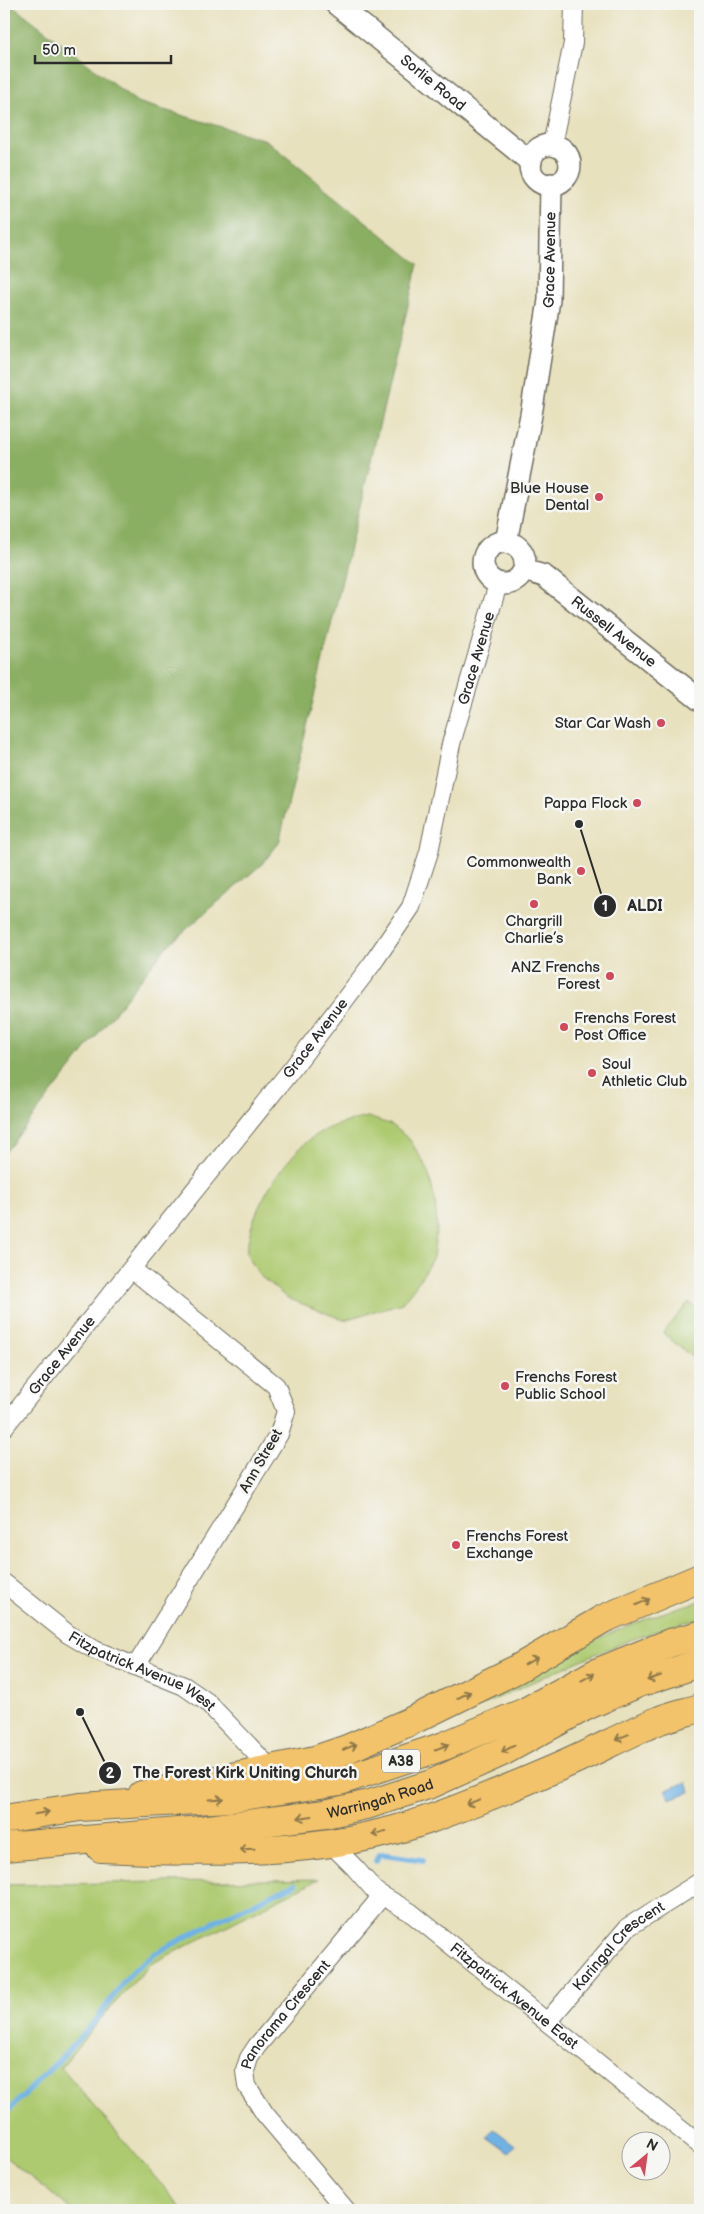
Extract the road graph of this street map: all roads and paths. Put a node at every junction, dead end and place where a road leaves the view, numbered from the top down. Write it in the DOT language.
graph roads {
  1 [pos="336,4"];
  2 [pos="574,4"];
  3 [pos="552,145"];
  4 [pos="531,162"];
  5 [pos="551,184"];
  6 [pos="506,542"];
  7 [pos="524,570"];
  8 [pos="498,584"];
  9 [pos="700,700"];
  10 [pos="132,1269"];
  11 [pos="4,1426"];
  12 [pos="700,1578"];
  13 [pos="4,1583"];
  14 [pos="700,1635"];
  15 [pos="700,1663"];
  16 [pos="136,1666"];
  17 [pos="700,1708"];
  18 [pos="270,1768"];
  19 [pos="80,1807"];
  20 [pos="4,1819"];
  21 [pos="331,1844"];
  22 [pos="34,1845"];
  23 [pos="4,1847"];
  24 [pos="700,1882"];
  25 [pos="379,1894"];
  26 [pos="547,2022"];
  27 [pos="700,2145"];
  28 [pos="346,2210"];
  1 -- 4 [label="street, Sorlie Road"];
  2 -- 3 [label="street"];
  3 -- 4 [label="street"];
  3 -- 5 [label="street"];
  4 -- 5 [label="street"];
  5 -- 6 [label="street, Grace Avenue"];
  6 -- 7 [label="street"];
  6 -- 8 [label="street"];
  7 -- 8 [label="street"];
  7 -- 9 [label="street, Russell Avenue"];
  8 -- 10 [label="street, Grace Avenue"];
  10 -- 11 [label="street, Grace Avenue"];
  10 -- 16 [label="street, Ann Street"];
  18 -- 12 [label="main road, Warringah Road / A38, one-way"];
  13 -- 16 [label="street, Fitzpatrick Avenue West"];
  19 -- 14 [label="main road, Warringah Road / A38, one-way"];
  15 -- 22 [label="main road, Warringah Road / A38, one-way"];
  16 -- 18 [label="street, Fitzpatrick Avenue West"];
  17 -- 21 [label="main road, Warringah Road / A38, one-way"];
  18 -- 19 [label="main road, Warringah Road / A38"];
  20 -- 19 [label="main road, Warringah Road / A38, one-way"];
  21 -- 22 [label="main road, Warringah Road / A38, one-way"];
  21 -- 25 [label="street, Fitzpatrick Avenue East"];
  22 -- 23 [label="main road, Warringah Road / A38"];
  24 -- 26 [label="street, Karingal Crescent"];
  25 -- 26 [label="street, Fitzpatrick Avenue East"];
  25 -- 28 [label="street, Panorama Crescent"];
  26 -- 27 [label="street, Fitzpatrick Avenue East"];
}
